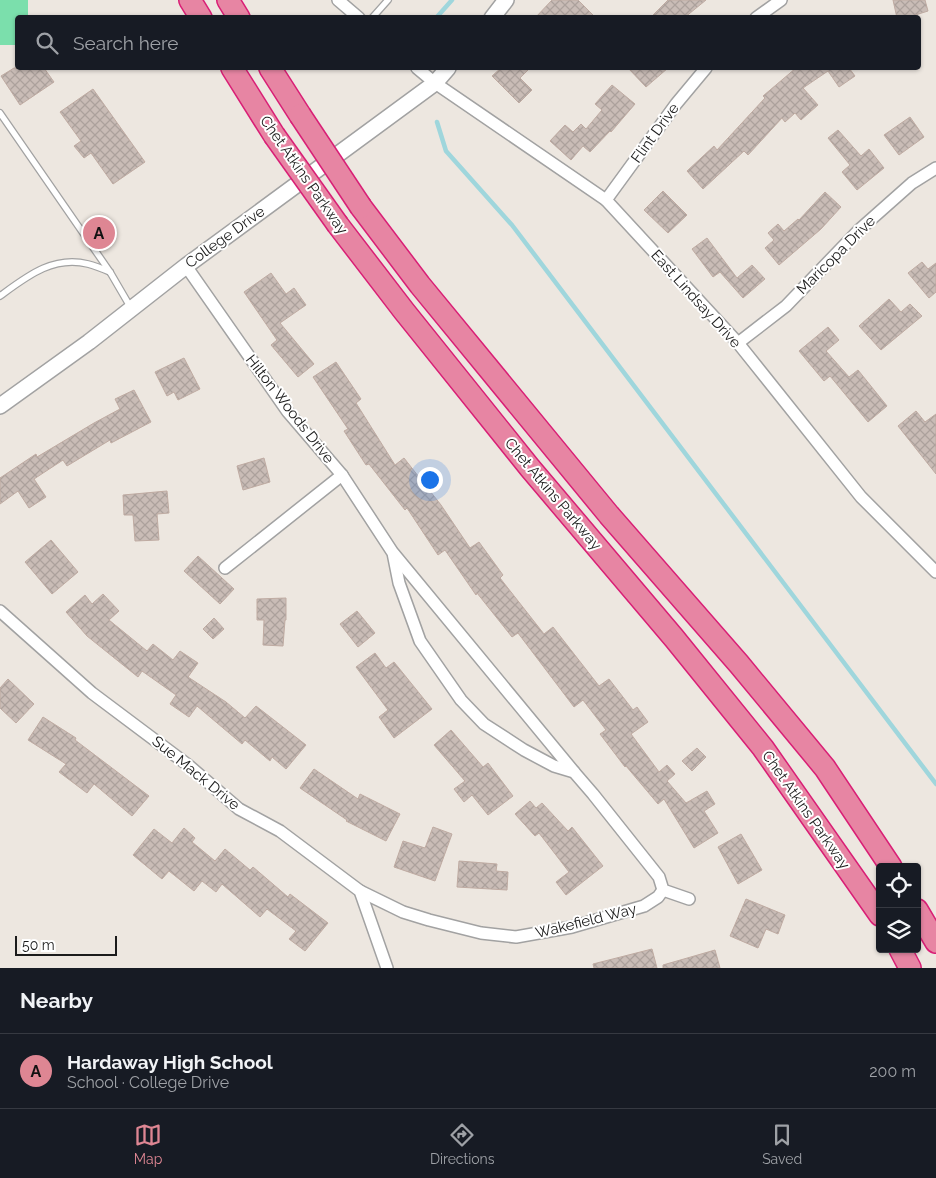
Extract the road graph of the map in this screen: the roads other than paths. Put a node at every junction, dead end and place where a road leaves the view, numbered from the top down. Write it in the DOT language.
graph roads {
  1 [pos="190,0"];
  2 [pos="228,0"];
  3 [pos="338,0"];
  4 [pos="388,0"];
  5 [pos="506,0"];
  6 [pos="780,0"];
  7 [pos="199,15"];
  8 [pos="237,15"];
  9 [pos="356,15"];
  10 [pos="375,15"];
  11 [pos="494,15"];
  12 [pos="760,15"];
  13 [pos="233,70"];
  14 [pos="271,70"];
  15 [pos="420,70"];
  16 [pos="446,70"];
  17 [pos="704,70"];
  18 [pos="435,83"];
  19 [pos="0,113"];
  20 [pos="936,168"];
  21 [pos="606,200"];
  22 [pos="186,266"];
  23 [pos="110,272"];
  24 [pos="0,296"];
  25 [pos="132,308"];
  26 [pos="738,343"];
  27 [pos="0,406"];
  28 [pos="342,475"];
  29 [pos="393,553"];
  30 [pos="225,568"];
  31 [pos="936,572"];
  32 [pos="0,611"];
  33 [pos="574,772"];
  34 [pos="888,863"];
  35 [pos="360,890"];
  36 [pos="663,890"];
  37 [pos="689,899"];
  38 [pos="876,909"];
  39 [pos="921,917"];
  40 [pos="936,942"];
  41 [pos="902,953"];
  42 [pos="387,968"];
  43 [pos="910,968"];
  1 -- 7 [label="highway"];
  2 -- 8 [label="highway"];
  3 -- 9 [label="street"];
  4 -- 10 [label="lane"];
  5 -- 11 [label="street"];
  6 -- 12 [label="street"];
  13 -- 38 [label="highway, Chet Atkins Parkway, bridge"];
  14 -- 34 [label="highway, Chet Atkins Parkway, bridge"];
  15 -- 18 [label="street, East Lindsay Drive"];
  16 -- 18 [label="street, College Drive"];
  17 -- 21 [label="street, Flint Drive"];
  18 -- 21 [label="street, East Lindsay Drive"];
  18 -- 22 [label="street, College Drive"];
  19 -- 23 [label="lane"];
  20 -- 26 [label="street, Maricopa Drive"];
  21 -- 26 [label="street, East Lindsay Drive"];
  22 -- 25 [label="street, College Drive"];
  22 -- 28 [label="street, Hilton Woods Drive"];
  23 -- 24 [label="lane"];
  23 -- 25 [label="lane"];
  25 -- 27 [label="street, College Drive"];
  26 -- 31 [label="street, East Lindsay Drive"];
  28 -- 29 [label="street, Hilton Woods Drive"];
  28 -- 30 [label="street"];
  29 -- 33 [label="street, Hilton Woods Drive"];
  29 -- 33 [label="street, Hilton Woods Drive"];
  32 -- 35 [label="street, Sue Mack Drive"];
  33 -- 36 [label="street, Hilton Woods Drive"];
  35 -- 36 [label="street, Wakefield Way"];
  35 -- 42 [label="street"];
  36 -- 37 [label="street"];
  39 -- 40 [label="highway"];
  41 -- 43 [label="highway"];
}
